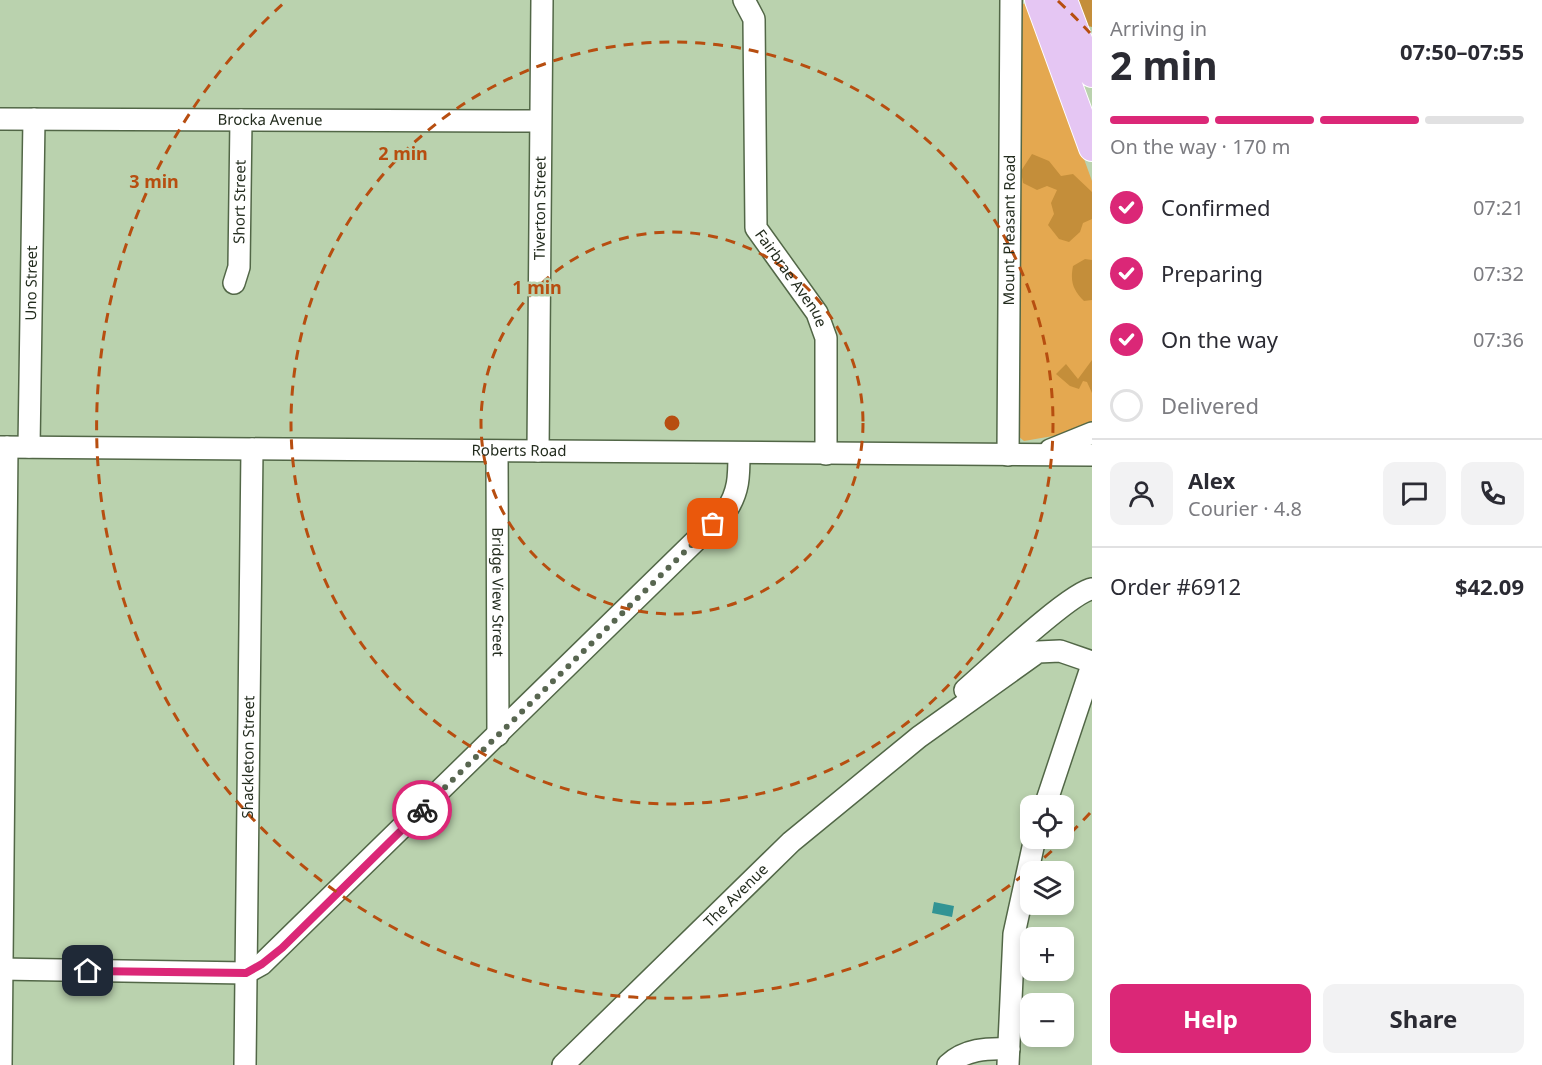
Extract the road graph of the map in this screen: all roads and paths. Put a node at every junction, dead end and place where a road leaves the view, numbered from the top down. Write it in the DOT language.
graph roads {
  1 [pos="542,0"];
  2 [pos="744,0"];
  3 [pos="1064,0"];
  4 [pos="1038,1"];
  5 [pos="1011,2"];
  6 [pos="1092,74"];
  7 [pos="0,119"];
  8 [pos="34,119"];
  9 [pos="240,120"];
  10 [pos="540,121"];
  11 [pos="1092,148"];
  12 [pos="234,283"];
  13 [pos="1092,433"];
  14 [pos="4,447"];
  15 [pos="28,447"];
  16 [pos="252,449"];
  17 [pos="497,451"];
  18 [pos="538,451"];
  19 [pos="739,453"];
  20 [pos="826,454"];
  21 [pos="1038,454"];
  22 [pos="1008,455"];
  23 [pos="1091,455"];
  24 [pos="1092,589"];
  25 [pos="1092,664"];
  26 [pos="498,735"];
  27 [pos="919,737"];
  28 [pos="1049,795"];
  29 [pos="1033,849"];
  30 [pos="1,969"];
  31 [pos="246,973"];
  32 [pos="1008,1057"];
  33 [pos="1,1065"];
  34 [pos="245,1065"];
  35 [pos="563,1065"];
  36 [pos="948,1065"];
  1 -- 10 [label="street, Tiverton Street"];
  2 -- 20 [label="street, Fairbrae Avenue"];
  3 -- 6 [label="main road"];
  4 -- 11 [label="main road"];
  5 -- 22 [label="street, Mount Pleasant Road"];
  7 -- 8 [label="street, Brocka Avenue"];
  8 -- 9 [label="street, Brocka Avenue"];
  8 -- 15 [label="street, Uno Street"];
  9 -- 10 [label="street, Brocka Avenue"];
  9 -- 12 [label="street, Short Street"];
  10 -- 18 [label="street, Tiverton Street"];
  13 -- 21 [label="street, Roberts Road"];
  14 -- 15 [label="street, Roberts Road"];
  14 -- 30 [label="street"];
  15 -- 16 [label="street, Roberts Road"];
  16 -- 17 [label="street, Roberts Road"];
  16 -- 31 [label="street, Shackleton Street"];
  17 -- 18 [label="street, Roberts Road"];
  17 -- 26 [label="street, Bridge View Street"];
  18 -- 19 [label="street, Roberts Road"];
  19 -- 20 [label="street, Roberts Road"];
  19 -- 26 [label="street"];
  20 -- 22 [label="street, Roberts Road"];
  21 -- 22 [label="street, Roberts Road"];
  21 -- 23 [label="street, Roberts Road"];
  24 -- 27 [label="street, The Avenue"];
  25 -- 27 [label="street, The Avenue"];
  25 -- 28 [label="street"];
  26 -- 31 [label="street"];
  27 -- 35 [label="street, The Avenue"];
  29 -- 32 [label="street"];
  30 -- 31 [label="street"];
  30 -- 33 [label="street"];
  31 -- 34 [label="street, Shackleton Street"];
  32 -- 36 [label="street"];
}
